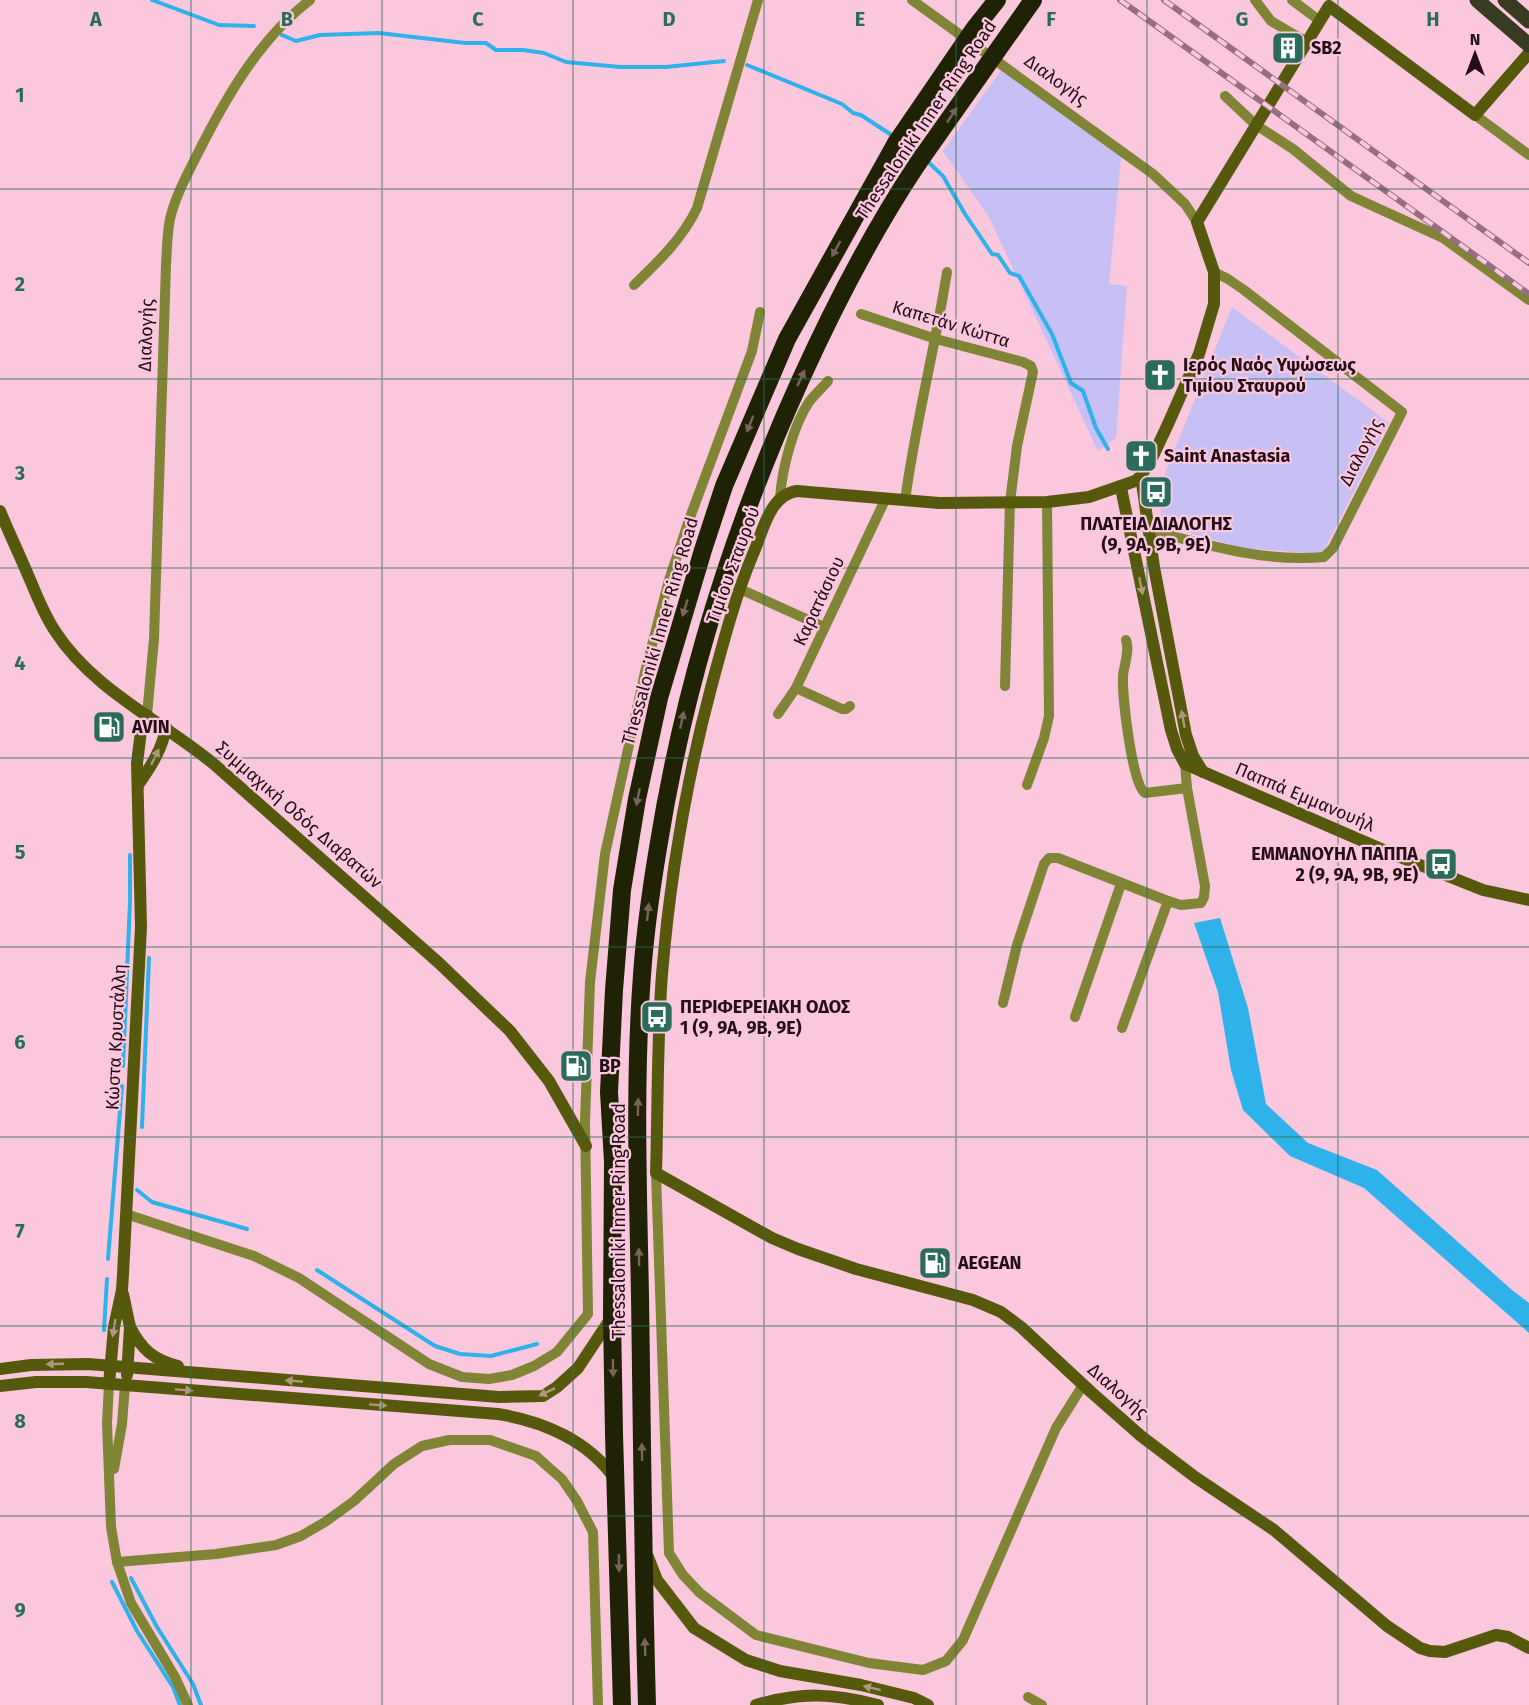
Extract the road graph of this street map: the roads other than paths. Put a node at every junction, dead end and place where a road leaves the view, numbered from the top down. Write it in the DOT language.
graph roads {
  1 [pos="310,0"];
  2 [pos="758,0"];
  3 [pos="912,0"];
  4 [pos="997,0"];
  5 [pos="1033,0"];
  6 [pos="1255,0"];
  7 [pos="1292,0"];
  8 [pos="1477,0"];
  9 [pos="1505,0"];
  10 [pos="1330,3"];
  11 [pos="1320,21"];
  12 [pos="1529,21"];
  13 [pos="1307,42"];
  14 [pos="1529,45"];
  15 [pos="1529,53"];
  16 [pos="1225,96"];
  17 [pos="1474,115"];
  18 [pos="1256,125"];
  19 [pos="1529,155"];
  20 [pos="1197,222"];
  21 [pos="947,272"];
  22 [pos="1214,272"];
  23 [pos="634,285"];
  24 [pos="1529,300"];
  25 [pos="760,312"];
  26 [pos="861,314"];
  27 [pos="936,339"];
  28 [pos="828,381"];
  29 [pos="1142,476"];
  30 [pos="1121,488"];
  31 [pos="780,498"];
  32 [pos="885,500"];
  33 [pos="905,501"];
  34 [pos="1010,502"];
  35 [pos="1047,502"];
  36 [pos="0,511"];
  37 [pos="1148,530"];
  38 [pos="740,589"];
  39 [pos="824,627"];
  40 [pos="1126,640"];
  41 [pos="1005,686"];
  42 [pos="796,688"];
  43 [pos="850,706"];
  44 [pos="778,714"];
  45 [pos="147,715"];
  46 [pos="166,727"];
  47 [pos="1185,764"];
  48 [pos="1204,773"];
  49 [pos="138,785"];
  50 [pos="1027,785"];
  51 [pos="1187,788"];
  52 [pos="1121,884"];
  53 [pos="1529,900"];
  54 [pos="1168,901"];
  55 [pos="1003,1003"];
  56 [pos="1075,1017"];
  57 [pos="1122,1028"];
  58 [pos="586,1146"];
  59 [pos="656,1173"];
  60 [pos="126,1214"];
  61 [pos="122,1290"];
  62 [pos="612,1317"];
  63 [pos="130,1328"];
  64 [pos="111,1366"];
  65 [pos="127,1368"];
  66 [pos="0,1369"];
  67 [pos="212,1375"];
  68 [pos="109,1384"];
  69 [pos="126,1385"];
  70 [pos="1083,1385"];
  71 [pos="0,1386"];
  72 [pos="617,1482"];
  73 [pos="110,1490"];
  74 [pos="643,1546"];
  75 [pos="117,1562"];
  76 [pos="1529,1648"];
  77 [pos="1028,1697"];
  78 [pos="188,1705"];
  79 [pos="598,1705"];
  80 [pos="622,1705"];
  81 [pos="648,1705"];
  82 [pos="756,1705"];
  83 [pos="878,1705"];
  84 [pos="928,1705"];
  85 [pos="1042,1705"];
  1 -- 45 [label="street, Διαλογής"];
  2 -- 23 [label="street"];
  3 -- 20 [label="street, Διαλογής"];
  4 -- 62 [label="highway, Thessaloniki Inner Ring Road, one-way, bridge"];
  74 -- 5 [label="highway, Thessaloniki Inner Ring Road, one-way, bridge"];
  6 -- 13 [label="street"];
  7 -- 11 [label="street"];
  8 -- 14 [label="main road"];
  9 -- 12 [label="main road"];
  10 -- 11 [label="street"];
  10 -- 17 [label="street"];
  11 -- 13 [label="street"];
  13 -- 18 [label="street"];
  15 -- 17 [label="street"];
  16 -- 18 [label="street"];
  17 -- 19 [label="street"];
  18 -- 20 [label="street"];
  18 -- 24 [label="street"];
  20 -- 22 [label="street"];
  21 -- 27 [label="street"];
  22 -- 29 [label="street"];
  22 -- 37 [label="street, Διαλογής"];
  25 -- 58 [label="street"];
  26 -- 27 [label="street, Καπετάν Κώττα"];
  27 -- 33 [label="street"];
  27 -- 34 [label="street, Καπετάν Κώττα"];
  28 -- 31 [label="street"];
  29 -- 30 [label="street, Τιμίου Σταυρού"];
  29 -- 37 [label="street"];
  30 -- 35 [label="street, Τιμίου Σταυρού"];
  30 -- 47 [label="street, one-way"];
  31 -- 32 [label="street, Τιμίου Σταυρού"];
  31 -- 38 [label="street, Τιμίου Σταυρού"];
  32 -- 33 [label="street, Τιμίου Σταυρού"];
  32 -- 39 [label="street, Καρατάσιου"];
  33 -- 34 [label="street, Τιμίου Σταυρού"];
  34 -- 35 [label="street, Τιμίου Σταυρού"];
  34 -- 41 [label="street"];
  35 -- 50 [label="street"];
  36 -- 45 [label="street, Συμμαχική Οδός Διαβατών"];
  48 -- 37 [label="street, one-way"];
  38 -- 39 [label="street"];
  38 -- 59 [label="street, Τιμίου Σταυρού"];
  39 -- 42 [label="street, Καρατάσιου"];
  40 -- 51 [label="street"];
  42 -- 43 [label="street"];
  42 -- 44 [label="street, Καρατάσιου"];
  45 -- 46 [label="street, Συμμαχική Οδός Διαβατών"];
  45 -- 49 [label="street, Κώστα Κρυστάλλη"];
  49 -- 46 [label="street, one-way"];
  46 -- 58 [label="street, Συμμαχική Οδός Διαβατών"];
  47 -- 48 [label="street, Παππά Εμμανουήλ"];
  47 -- 51 [label="street"];
  48 -- 53 [label="street, Παππά Εμμανουήλ"];
  49 -- 60 [label="street, Κώστα Κρυστάλλη"];
  51 -- 54 [label="street"];
  52 -- 54 [label="street"];
  52 -- 55 [label="street"];
  52 -- 56 [label="street"];
  54 -- 57 [label="street"];
  58 -- 60 [label="street"];
  59 -- 70 [label="street, Διαλογής"];
  59 -- 70 [label="street"];
  60 -- 61 [label="street, Κώστα Κρυστάλλη"];
  61 -- 63 [label="street, Κώστα Κρυστάλλη"];
  61 -- 64 [label="street, Κώστα Κρυστάλλη, one-way"];
  62 -- 67 [label="street, one-way"];
  62 -- 72 [label="highway, Thessaloniki Inner Ring Road, one-way"];
  63 -- 65 [label="street, Κώστα Κρυστάλλη"];
  63 -- 67 [label="street"];
  64 -- 65 [label="street"];
  64 -- 66 [label="street, one-way"];
  64 -- 68 [label="street, Κώστα Κρυστάλλη"];
  65 -- 67 [label="street"];
  65 -- 69 [label="street, Κώστα Κρυστάλλη"];
  68 -- 69 [label="street"];
  68 -- 71 [label="street"];
  68 -- 73 [label="street, Κώστα Κρυστάλλη"];
  69 -- 72 [label="street, one-way"];
  69 -- 73 [label="street, Κώστα Κρυστάλλη"];
  70 -- 76 [label="street, Διαλογής"];
  72 -- 80 [label="highway, Thessaloniki Inner Ring Road, one-way"];
  73 -- 75 [label="street, Κώστα Κρυστάλλη"];
  81 -- 74 [label="highway, Thessaloniki Inner Ring Road, one-way"];
  84 -- 74 [label="street, one-way"];
  75 -- 78 [label="street, Κώστα Κρυστάλλη"];
  75 -- 79 [label="street"];
  77 -- 85 [label="street"];
  82 -- 83 [label="street"];
}
